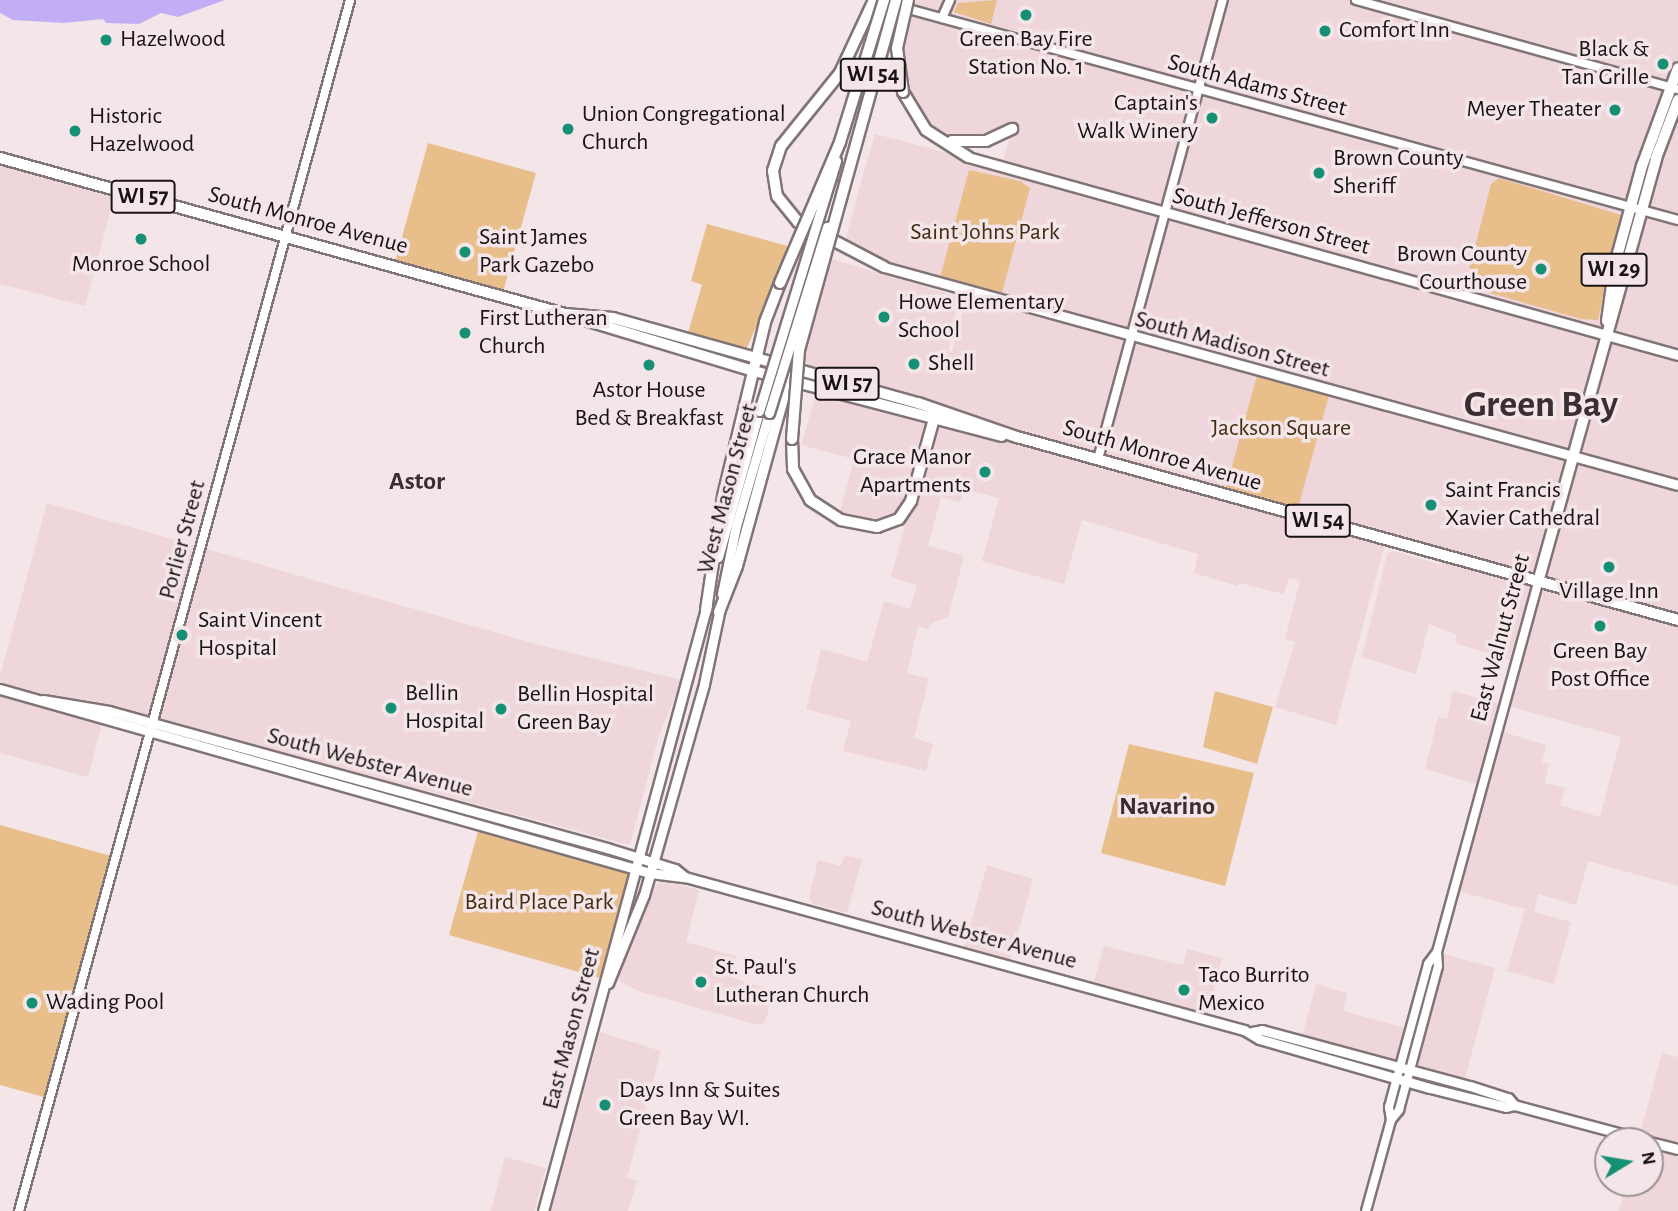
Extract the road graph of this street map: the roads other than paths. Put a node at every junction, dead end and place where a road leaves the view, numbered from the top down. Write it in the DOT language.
graph roads {
  1 [pos="350,0"];
  2 [pos="874,0"];
  3 [pos="884,0"];
  4 [pos="896,0"];
  5 [pos="908,0"];
  6 [pos="950,0"];
  7 [pos="1223,0"];
  8 [pos="1356,0"];
  9 [pos="942,18"];
  10 [pos="1678,68"];
  11 [pos="1674,88"];
  12 [pos="1199,92"];
  13 [pos="1678,100"];
  14 [pos="1012,129"];
  15 [pos="936,137"];
  16 [pos="840,142"];
  17 [pos="851,150"];
  18 [pos="968,157"];
  19 [pos="0,158"];
  20 [pos="1631,207"];
  21 [pos="1643,211"];
  22 [pos="1166,214"];
  23 [pos="1678,220"];
  24 [pos="286,237"];
  25 [pos="884,267"];
  26 [pos="565,314"];
  27 [pos="1605,335"];
  28 [pos="1131,337"];
  29 [pos="1678,355"];
  30 [pos="757,359"];
  31 [pos="754,372"];
  32 [pos="790,375"];
  33 [pos="817,388"];
  34 [pos="764,412"];
  35 [pos="935,415"];
  36 [pos="769,453"];
  37 [pos="1572,458"];
  38 [pos="1098,459"];
  39 [pos="1678,485"];
  40 [pos="1538,582"];
  41 [pos="706,610"];
  42 [pos="719,612"];
  43 [pos="1678,620"];
  44 [pos="0,688"];
  45 [pos="41,699"];
  46 [pos="153,723"];
  47 [pos="150,733"];
  48 [pos="641,858"];
  49 [pos="653,862"];
  50 [pos="638,870"];
  51 [pos="650,873"];
  52 [pos="685,877"];
  53 [pos="1437,952"];
  54 [pos="604,987"];
  55 [pos="1252,1032"];
  56 [pos="1400,1067"];
  57 [pos="1410,1070"];
  58 [pos="1397,1078"];
  59 [pos="1407,1081"];
  60 [pos="1514,1105"];
  61 [pos="1391,1121"];
  62 [pos="1596,1127"];
  63 [pos="19,1211"];
  64 [pos="543,1211"];
  65 [pos="1366,1211"];
  1 -- 24 [label="street, Porlier Street"];
  2 -- 9 [label="street, South Adams Street"];
  2 -- 25 [label="main road"];
  3 -- 16 [label="main road, West Mason Street / WI 54, bridge"];
  4 -- 17 [label="main road, West Mason Street / WI 54, bridge"];
  5 -- 15 [label="main road, bridge"];
  6 -- 9 [label="street"];
  7 -- 12 [label="street"];
  8 -- 11 [label="street"];
  9 -- 12 [label="street, South Adams Street"];
  10 -- 11 [label="main road, East Walnut Street / WI 29"];
  11 -- 20 [label="main road, East Walnut Street / WI 29"];
  12 -- 20 [label="street, South Adams Street"];
  12 -- 22 [label="street"];
  13 -- 21 [label="main road, East Walnut Street / WI 29"];
  14 -- 15 [label="main road"];
  15 -- 18 [label="main road"];
  16 -- 30 [label="main road, WI 54, bridge"];
  16 -- 34 [label="main road, West Mason Street, bridge"];
  17 -- 34 [label="main road, West Mason Street, bridge"];
  17 -- 35 [label="main road, WI 54, bridge"];
  18 -- 22 [label="main road, South Jefferson Street"];
  19 -- 24 [label="main road, South Monroe Avenue / WI 57"];
  20 -- 21 [label="street, South Adams Street"];
  20 -- 27 [label="main road, East Walnut Street / WI 29"];
  21 -- 23 [label="street, South Adams Street"];
  21 -- 27 [label="main road, East Walnut Street / WI 29"];
  22 -- 27 [label="main road, South Jefferson Street"];
  22 -- 28 [label="street"];
  24 -- 26 [label="main road, South Monroe Avenue / WI 57"];
  24 -- 46 [label="street, Porlier Street"];
  25 -- 28 [label="main road, South Madison Street"];
  26 -- 30 [label="main road, South Monroe Avenue / WI 57"];
  26 -- 31 [label="main road, South Monroe Avenue / WI 57"];
  27 -- 29 [label="main road, South Jefferson Street"];
  27 -- 37 [label="main road, East Walnut Street / WI 29"];
  28 -- 37 [label="main road, South Madison Street"];
  28 -- 38 [label="street"];
  30 -- 31 [label="main road"];
  30 -- 32 [label="main road, South Monroe Avenue / WI 57"];
  31 -- 32 [label="main road, South Monroe Avenue / WI 54"];
  31 -- 41 [label="main road"];
  32 -- 33 [label="main road, South Monroe Avenue / WI 54"];
  32 -- 35 [label="main road, South Monroe Avenue / WI 57"];
  32 -- 36 [label="main road"];
  33 -- 35 [label="main road, South Monroe Avenue / WI 54"];
  33 -- 36 [label="main road"];
  34 -- 41 [label="main road, West Mason Street"];
  34 -- 42 [label="main road, West Mason Street"];
  35 -- 38 [label="main road, South Monroe Avenue / WI 54"];
  36 -- 42 [label="main road"];
  37 -- 39 [label="main road, South Madison Street"];
  37 -- 40 [label="main road, East Walnut Street / WI 29"];
  38 -- 40 [label="main road, South Monroe Avenue / WI 54"];
  40 -- 43 [label="main road, South Monroe Avenue"];
  40 -- 53 [label="street, East Walnut Street"];
  41 -- 48 [label="main road, West Mason Street"];
  42 -- 49 [label="main road, West Mason Street"];
  44 -- 45 [label="main road, South Webster Avenue"];
  45 -- 46 [label="main road, South Webster Avenue"];
  45 -- 47 [label="main road, South Webster Avenue"];
  46 -- 47 [label="street, Porlier Street"];
  46 -- 48 [label="main road, South Webster Avenue"];
  47 -- 50 [label="main road, South Webster Avenue"];
  47 -- 63 [label="street, Porlier Street"];
  48 -- 49 [label="main road, South Webster Avenue"];
  48 -- 50 [label="main road, East Mason Street"];
  49 -- 51 [label="main road, West Mason Street"];
  49 -- 52 [label="main road, South Webster Avenue"];
  50 -- 51 [label="main road, South Webster Avenue"];
  50 -- 54 [label="main road, East Mason Street"];
  51 -- 52 [label="main road, South Webster Avenue"];
  51 -- 54 [label="main road, West Mason Street"];
  52 -- 55 [label="main road, South Webster Avenue"];
  53 -- 56 [label="street, East Walnut Street"];
  53 -- 57 [label="street, East Walnut Street"];
  54 -- 64 [label="main road, East Mason Street"];
  55 -- 56 [label="main road, South Webster Avenue"];
  55 -- 58 [label="main road, South Webster Avenue"];
  56 -- 57 [label="main road, South Webster Avenue"];
  56 -- 58 [label="street, East Walnut Street"];
  57 -- 59 [label="street, East Walnut Street"];
  57 -- 60 [label="main road, South Webster Avenue"];
  58 -- 59 [label="main road, South Webster Avenue"];
  58 -- 61 [label="street, East Walnut Street"];
  59 -- 60 [label="main road, South Webster Avenue"];
  59 -- 61 [label="street, East Walnut Street"];
  60 -- 62 [label="main road"];
  61 -- 65 [label="street, East Walnut Street"];
}
